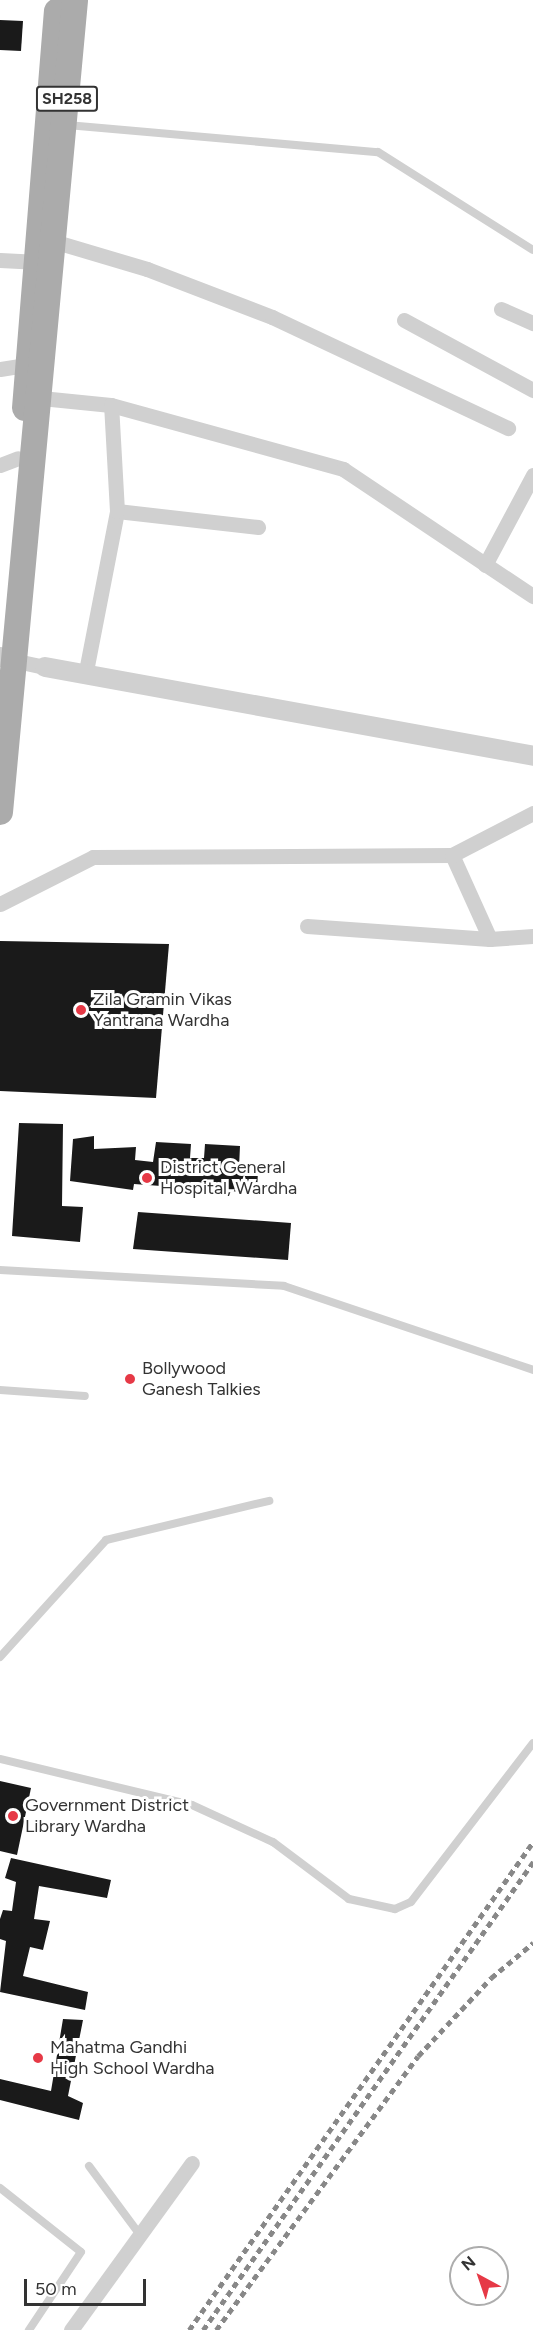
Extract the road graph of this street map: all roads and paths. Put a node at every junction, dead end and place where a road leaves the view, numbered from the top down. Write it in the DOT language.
graph roads {
  1 [pos="58,0"];
  2 [pos="75,0"];
  3 [pos="65,125"];
  4 [pos="50,197"];
  5 [pos="50,230"];
  6 [pos="533,250"];
  7 [pos="0,260"];
  8 [pos="34,262"];
  9 [pos="501,309"];
  10 [pos="404,320"];
  11 [pos="533,323"];
  12 [pos="25,365"];
  13 [pos="0,369"];
  14 [pos="533,390"];
  15 [pos="41,398"];
  16 [pos="111,405"];
  17 [pos="508,428"];
  18 [pos="9,461"];
  19 [pos="533,475"];
  20 [pos="117,511"];
  21 [pos="258,527"];
  22 [pos="485,565"];
  23 [pos="533,596"];
  24 [pos="4,660"];
  25 [pos="45,667"];
  26 [pos="86,671"];
  27 [pos="533,756"];
  28 [pos="0,812"];
  29 [pos="533,813"];
  30 [pos="452,855"];
  31 [pos="0,904"];
  32 [pos="307,926"];
  33 [pos="533,936"];
  34 [pos="490,939"];
  35 [pos="0,1270"];
  36 [pos="533,1370"];
  37 [pos="0,1390"];
  38 [pos="85,1396"];
  39 [pos="269,1501"];
  40 [pos="0,1657"];
  41 [pos="533,1743"];
  42 [pos="0,1760"];
  43 [pos="192,2163"];
  44 [pos="89,2166"];
  45 [pos="0,2188"];
  46 [pos="140,2235"];
  47 [pos="29,2330"];
  48 [pos="71,2330"];
  1 -- 4 [label="main road, SH258"];
  2 -- 3 [label="main road, SH258"];
  3 -- 4 [label="main road, SH258"];
  3 -- 6 [label="lane"];
  4 -- 5 [label="main road, SH258"];
  5 -- 8 [label="main road, SH258"];
  5 -- 15 [label="main road, SH258"];
  5 -- 17 [label="street"];
  7 -- 8 [label="street"];
  8 -- 12 [label="main road, SH258"];
  9 -- 11 [label="street"];
  10 -- 14 [label="street"];
  12 -- 13 [label="street"];
  12 -- 18 [label="main road, SH258"];
  15 -- 16 [label="street"];
  15 -- 24 [label="main road, SH258"];
  16 -- 20 [label="street"];
  16 -- 22 [label="street"];
  18 -- 24 [label="main road, SH258"];
  19 -- 22 [label="street"];
  20 -- 21 [label="street"];
  20 -- 26 [label="street"];
  22 -- 23 [label="street"];
  24 -- 25 [label="street"];
  24 -- 28 [label="main road, SH258"];
  25 -- 26 [label="street"];
  26 -- 27 [label="street"];
  29 -- 30 [label="street"];
  30 -- 31 [label="street"];
  30 -- 34 [label="street"];
  32 -- 34 [label="street"];
  33 -- 34 [label="street"];
  35 -- 36 [label="lane"];
  37 -- 38 [label="lane"];
  39 -- 40 [label="lane"];
  41 -- 42 [label="lane"];
  43 -- 46 [label="street"];
  44 -- 46 [label="lane"];
  45 -- 47 [label="lane"];
  46 -- 48 [label="street"];
}
